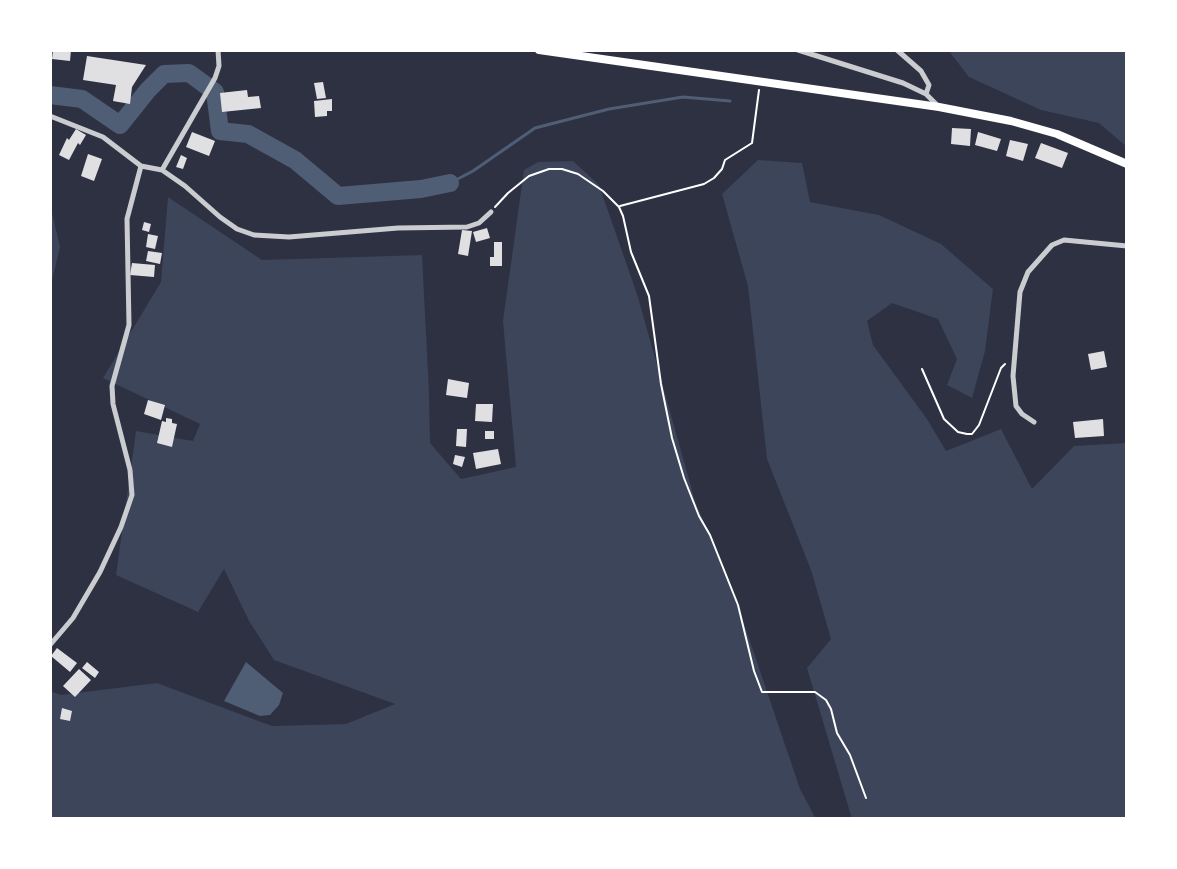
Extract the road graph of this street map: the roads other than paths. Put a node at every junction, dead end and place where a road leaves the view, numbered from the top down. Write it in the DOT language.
graph roads {
  1 [pos="218,50"];
  2 [pos="539,50"];
  3 [pos="798,50"];
  4 [pos="897,50"];
  5 [pos="926,94"];
  6 [pos="939,107"];
  7 [pos="50,116"];
  8 [pos="1127,164"];
  9 [pos="141,166"];
  10 [pos="162,170"];
  11 [pos="491,212"];
  12 [pos="1127,246"];
  13 [pos="1034,422"];
  14 [pos="50,645"];
  1 -- 10 [label="street"];
  2 -- 6 [label="highway"];
  3 -- 5 [label="street"];
  4 -- 5 [label="street"];
  5 -- 6 [label="street"];
  6 -- 8 [label="highway"];
  7 -- 9 [label="street"];
  9 -- 10 [label="street"];
  9 -- 14 [label="street"];
  10 -- 11 [label="street"];
  12 -- 13 [label="street"];
}
